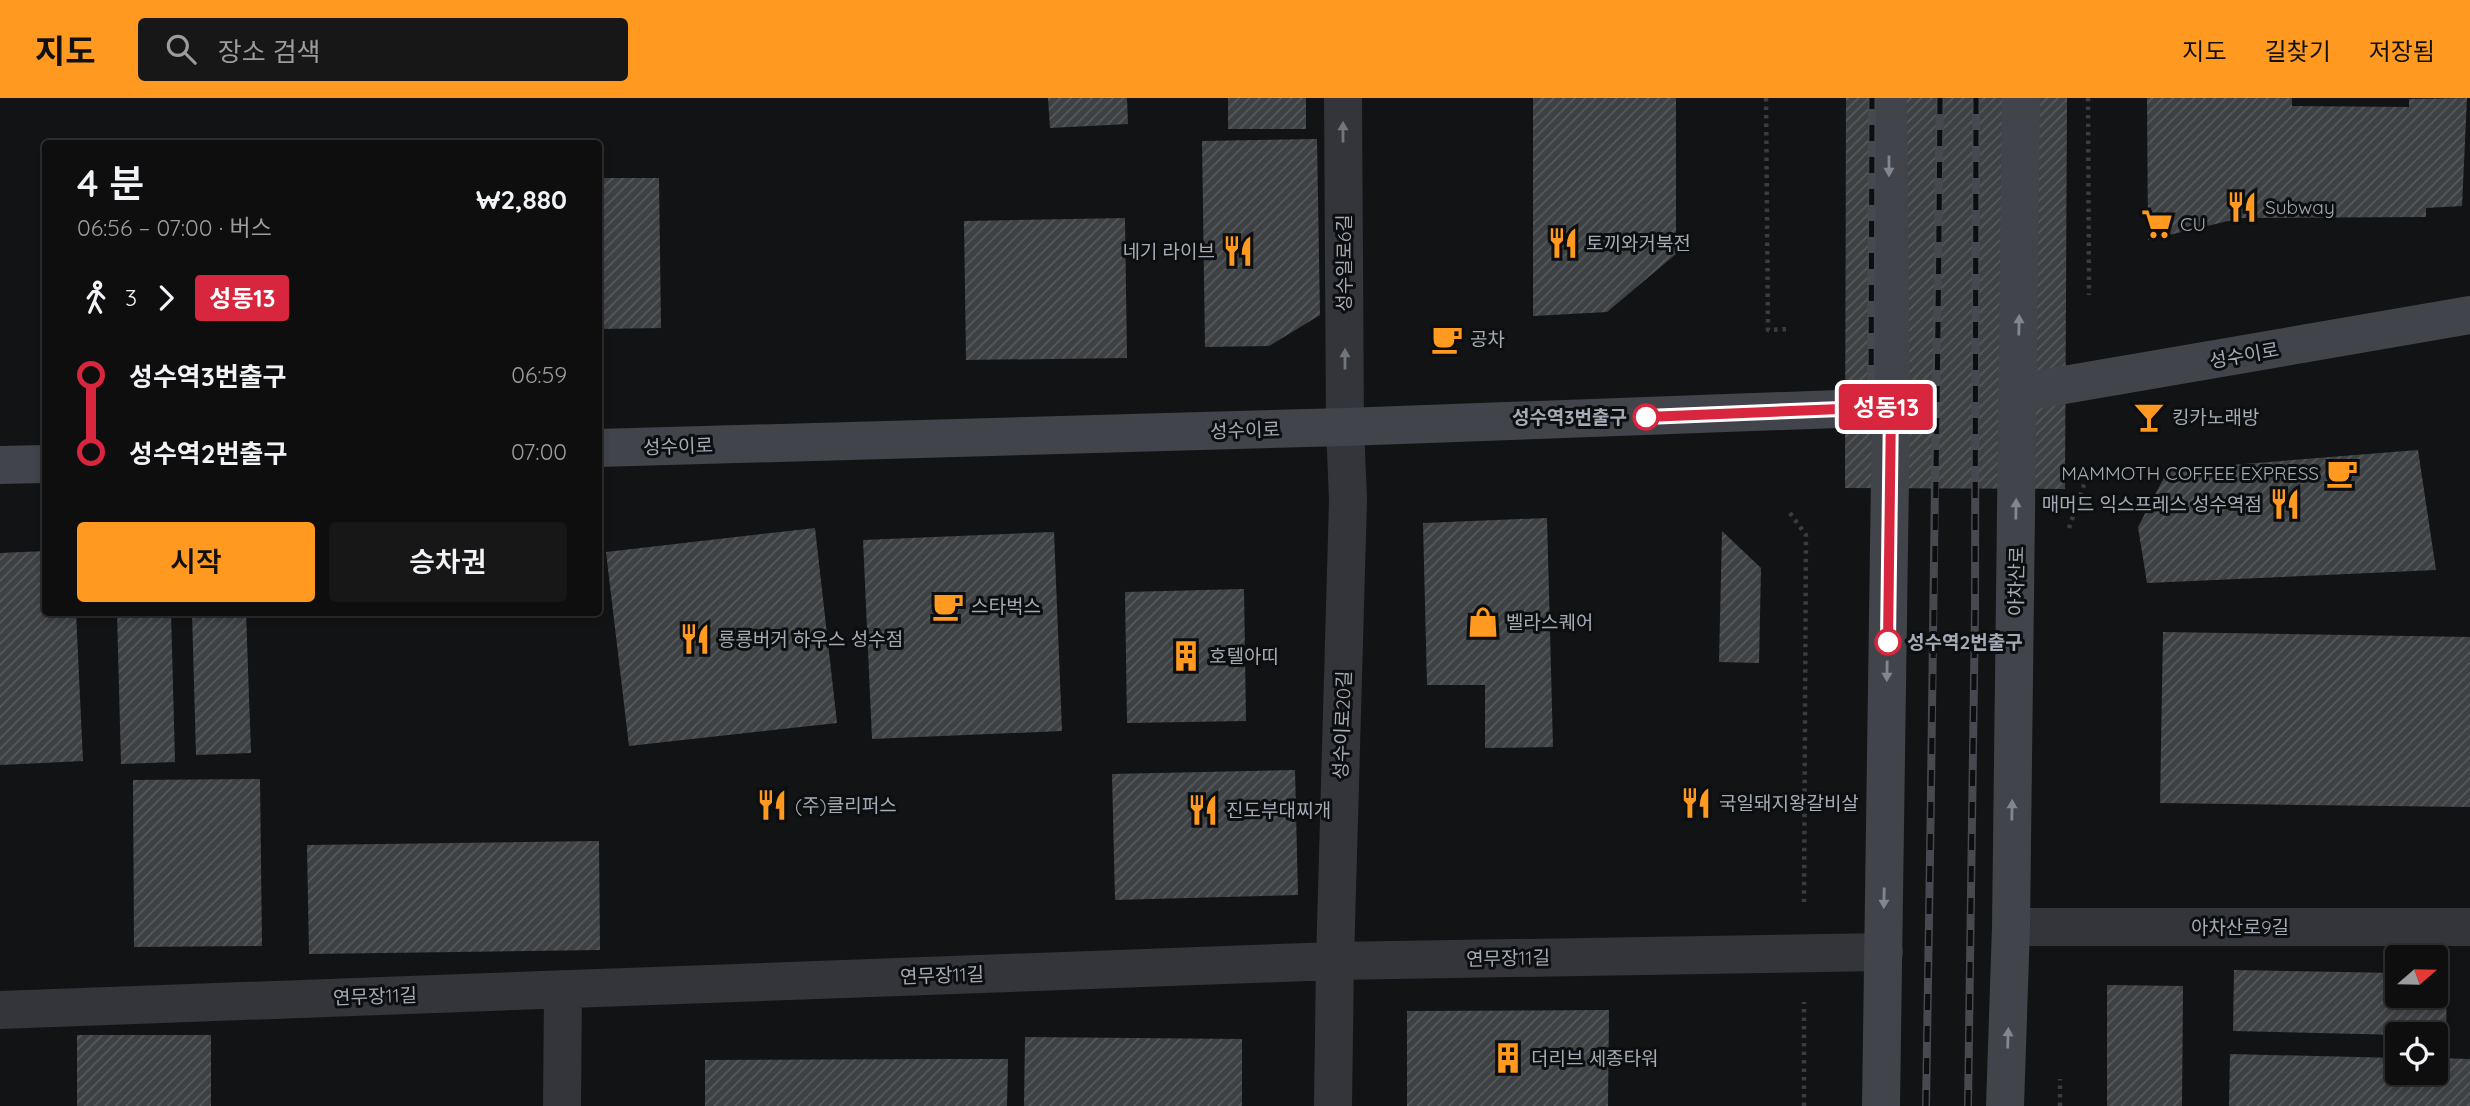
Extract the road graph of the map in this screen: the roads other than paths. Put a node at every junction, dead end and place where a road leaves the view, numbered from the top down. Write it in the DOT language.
graph roads {
  1 [pos="1343,98"];
  2 [pos="1888,98"];
  3 [pos="2021,98"];
  4 [pos="2470,315"];
  5 [pos="2018,393"];
  6 [pos="1891,407"];
  7 [pos="1345,428"];
  8 [pos="602,448"];
  9 [pos="42,464"];
  10 [pos="0,465"];
  11 [pos="2470,927"];
  12 [pos="2011,928"];
  13 [pos="1884,952"];
  14 [pos="1335,961"];
  15 [pos="563,989"];
  16 [pos="0,1010"];
  17 [pos="562,1106"];
  18 [pos="1333,1106"];
  19 [pos="1881,1106"];
  20 [pos="2006,1106"];
  7 -- 1 [label="street, 성수일로6길, one-way"];
  2 -- 6 [label="main road, one-way"];
  5 -- 3 [label="main road, 아차산로, one-way"];
  4 -- 5 [label="main road, 성수이로"];
  12 -- 5 [label="main road, 아차산로, one-way"];
  6 -- 7 [label="main road, 성수이로"];
  6 -- 13 [label="main road, one-way"];
  7 -- 8 [label="main road, 성수이로"];
  7 -- 14 [label="street, 성수이로20길"];
  9 -- 10 [label="main road"];
  11 -- 12 [label="street, 아차산로9길"];
  20 -- 12 [label="main road, 아차산로, one-way"];
  13 -- 14 [label="street, 연무장11길"];
  13 -- 19 [label="main road"];
  14 -- 15 [label="street, 연무장11길"];
  14 -- 18 [label="street, 성수이로20길"];
  15 -- 16 [label="street, 연무장11길"];
  15 -- 17 [label="street"];
}
